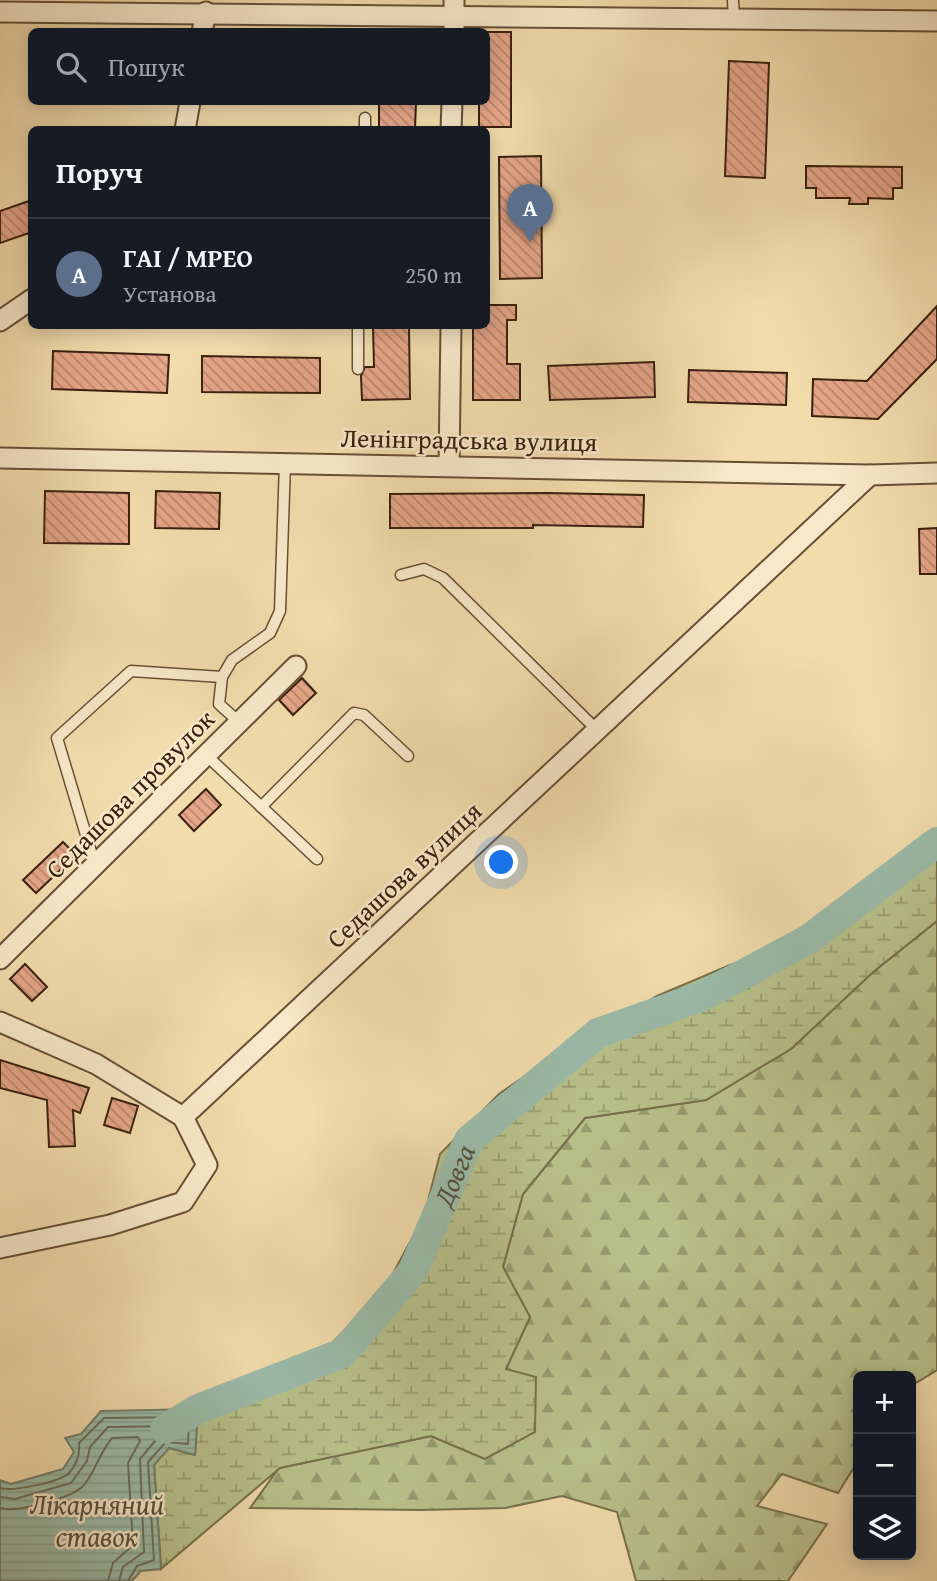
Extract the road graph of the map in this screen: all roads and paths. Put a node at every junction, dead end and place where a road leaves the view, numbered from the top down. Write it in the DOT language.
graph roads {
  1 [pos="733,0"];
  2 [pos="296,7"];
  3 [pos="0,12"];
  4 [pos="454,16"];
  5 [pos="734,21"];
  6 [pos="937,21"];
  7 [pos="204,22"];
  8 [pos="189,105"];
  9 [pos="452,105"];
  10 [pos="365,118"];
  11 [pos="186,126"];
  12 [pos="365,126"];
  13 [pos="452,126"];
  14 [pos="28,302"];
  15 [pos="0,321"];
  16 [pos="358,329"];
  17 [pos="451,329"];
  18 [pos="358,369"];
  19 [pos="0,458"];
  20 [pos="285,463"];
  21 [pos="449,464"];
  22 [pos="937,473"];
  23 [pos="870,475"];
  24 [pos="401,575"];
  25 [pos="296,666"];
  26 [pos="222,677"];
  27 [pos="239,722"];
  28 [pos="597,730"];
  29 [pos="206,755"];
  30 [pos="408,756"];
  31 [pos="261,807"];
  32 [pos="317,859"];
  33 [pos="95,865"];
  34 [pos="0,959"];
  35 [pos="0,1023"];
  36 [pos="183,1117"];
  37 [pos="0,1248"];
  1 -- 5 [label="lane"];
  2 -- 4 [label="street"];
  2 -- 7 [label="street"];
  3 -- 7 [label="street"];
  4 -- 5 [label="street"];
  5 -- 6 [label="street"];
  8 -- 11 [label="street"];
  9 -- 13 [label="street"];
  10 -- 12 [label="lane"];
  14 -- 15 [label="street"];
  16 -- 18 [label="lane"];
  17 -- 21 [label="street"];
  19 -- 20 [label="street, Ленінградська вулиця"];
  20 -- 21 [label="street, Ленінградська вулиця"];
  20 -- 26 [label="lane"];
  21 -- 23 [label="street, Ленінградська вулиця"];
  22 -- 23 [label="street, Ленінградська вулиця"];
  23 -- 28 [label="street, Седашова вулиця"];
  24 -- 28 [label="lane"];
  25 -- 27 [label="street, Седашова провулок"];
  26 -- 27 [label="lane"];
  26 -- 33 [label="lane"];
  27 -- 29 [label="street, Седашова провулок"];
  28 -- 36 [label="street, Седашова вулиця"];
  29 -- 31 [label="lane"];
  29 -- 33 [label="street, Седашова провулок"];
  30 -- 31 [label="lane"];
  31 -- 32 [label="lane"];
  33 -- 34 [label="street, Седашова провулок"];
  35 -- 36 [label="street"];
  36 -- 37 [label="street"];
}
